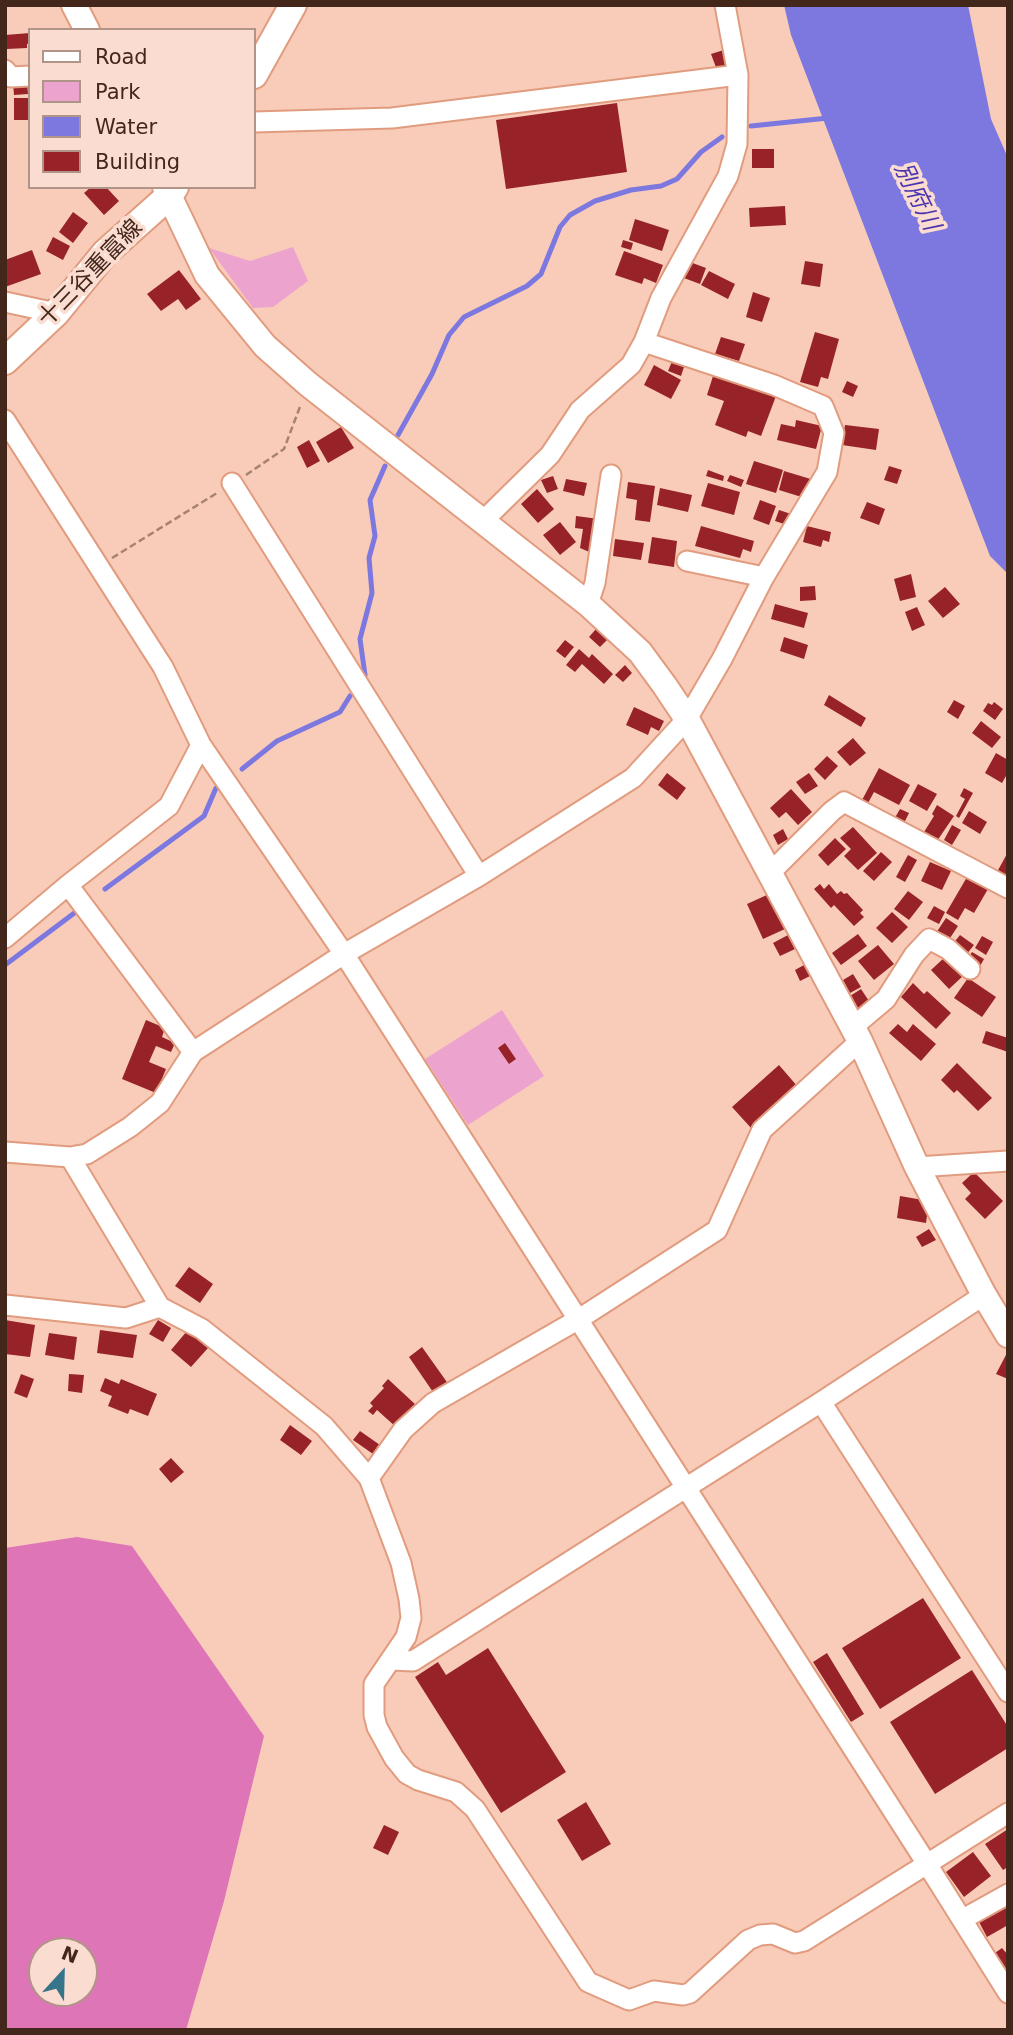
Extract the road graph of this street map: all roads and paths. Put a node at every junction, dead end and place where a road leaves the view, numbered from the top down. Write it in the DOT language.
graph roads {
  1 [pos="74,5"];
  2 [pos="293,5"];
  3 [pos="725,5"];
  4 [pos="86,28"];
  5 [pos="5,70"];
  6 [pos="256,71"];
  7 [pos="737,75"];
  8 [pos="28,76"];
  9 [pos="256,122"];
  10 [pos="170,190"];
  11 [pos="5,302"];
  12 [pos="56,313"];
  13 [pos="644,342"];
  14 [pos="5,361"];
  15 [pos="5,420"];
  16 [pos="611,475"];
  17 [pos="232,483"];
  18 [pos="483,521"];
  19 [pos="687,561"];
  20 [pos="764,577"];
  21 [pos="588,604"];
  22 [pos="687,719"];
  23 [pos="201,745"];
  24 [pos="770,873"];
  25 [pos="479,876"];
  26 [pos="68,885"];
  27 [pos="1008,888"];
  28 [pos="5,938"];
  29 [pos="344,954"];
  30 [pos="970,969"];
  31 [pos="857,1034"];
  32 [pos="193,1052"];
  33 [pos="5,1152"];
  34 [pos="70,1157"];
  35 [pos="1008,1161"];
  36 [pos="917,1167"];
  37 [pos="984,1295"];
  38 [pos="5,1306"];
  39 [pos="160,1307"];
  40 [pos="579,1319"];
  41 [pos="1008,1335"];
  42 [pos="821,1402"];
  43 [pos="369,1478"];
  44 [pos="685,1487"];
  45 [pos="392,1660"];
  46 [pos="1008,1692"];
  47 [pos="1008,1813"];
  48 [pos="927,1864"];
  49 [pos="1008,1894"];
  50 [pos="962,1919"];
  51 [pos="1008,1993"];
  1 -- 4 [label="street"];
  2 -- 6 [label="main road"];
  3 -- 7 [label="street"];
  5 -- 8 [label="street"];
  7 -- 9 [label="street"];
  7 -- 13 [label="street"];
  10 -- 12 [label="main road, 十三谷重富線"];
  10 -- 18 [label="street"];
  11 -- 12 [label="street"];
  12 -- 14 [label="main road, 十三谷重富線"];
  13 -- 18 [label="street"];
  13 -- 20 [label="street"];
  15 -- 23 [label="street"];
  16 -- 21 [label="street"];
  17 -- 25 [label="street"];
  18 -- 21 [label="street"];
  19 -- 20 [label="street"];
  20 -- 22 [label="street"];
  21 -- 22 [label="street"];
  22 -- 24 [label="street"];
  22 -- 25 [label="street"];
  23 -- 26 [label="street"];
  23 -- 29 [label="street"];
  24 -- 27 [label="street"];
  24 -- 31 [label="street"];
  25 -- 29 [label="street"];
  26 -- 28 [label="street"];
  26 -- 32 [label="street"];
  29 -- 32 [label="street"];
  29 -- 40 [label="street"];
  30 -- 31 [label="street"];
  31 -- 36 [label="street"];
  31 -- 40 [label="street"];
  32 -- 34 [label="street"];
  33 -- 34 [label="street"];
  34 -- 39 [label="street"];
  35 -- 36 [label="street"];
  36 -- 37 [label="street"];
  37 -- 41 [label="street"];
  37 -- 42 [label="street"];
  38 -- 39 [label="street"];
  39 -- 43 [label="street"];
  40 -- 43 [label="street"];
  40 -- 44 [label="street"];
  42 -- 44 [label="street"];
  42 -- 46 [label="street"];
  43 -- 45 [label="street"];
  44 -- 45 [label="street"];
  44 -- 48 [label="street"];
  45 -- 48 [label="street"];
  47 -- 48 [label="street"];
  48 -- 50 [label="street"];
  49 -- 50 [label="street"];
  50 -- 51 [label="street"];
}
